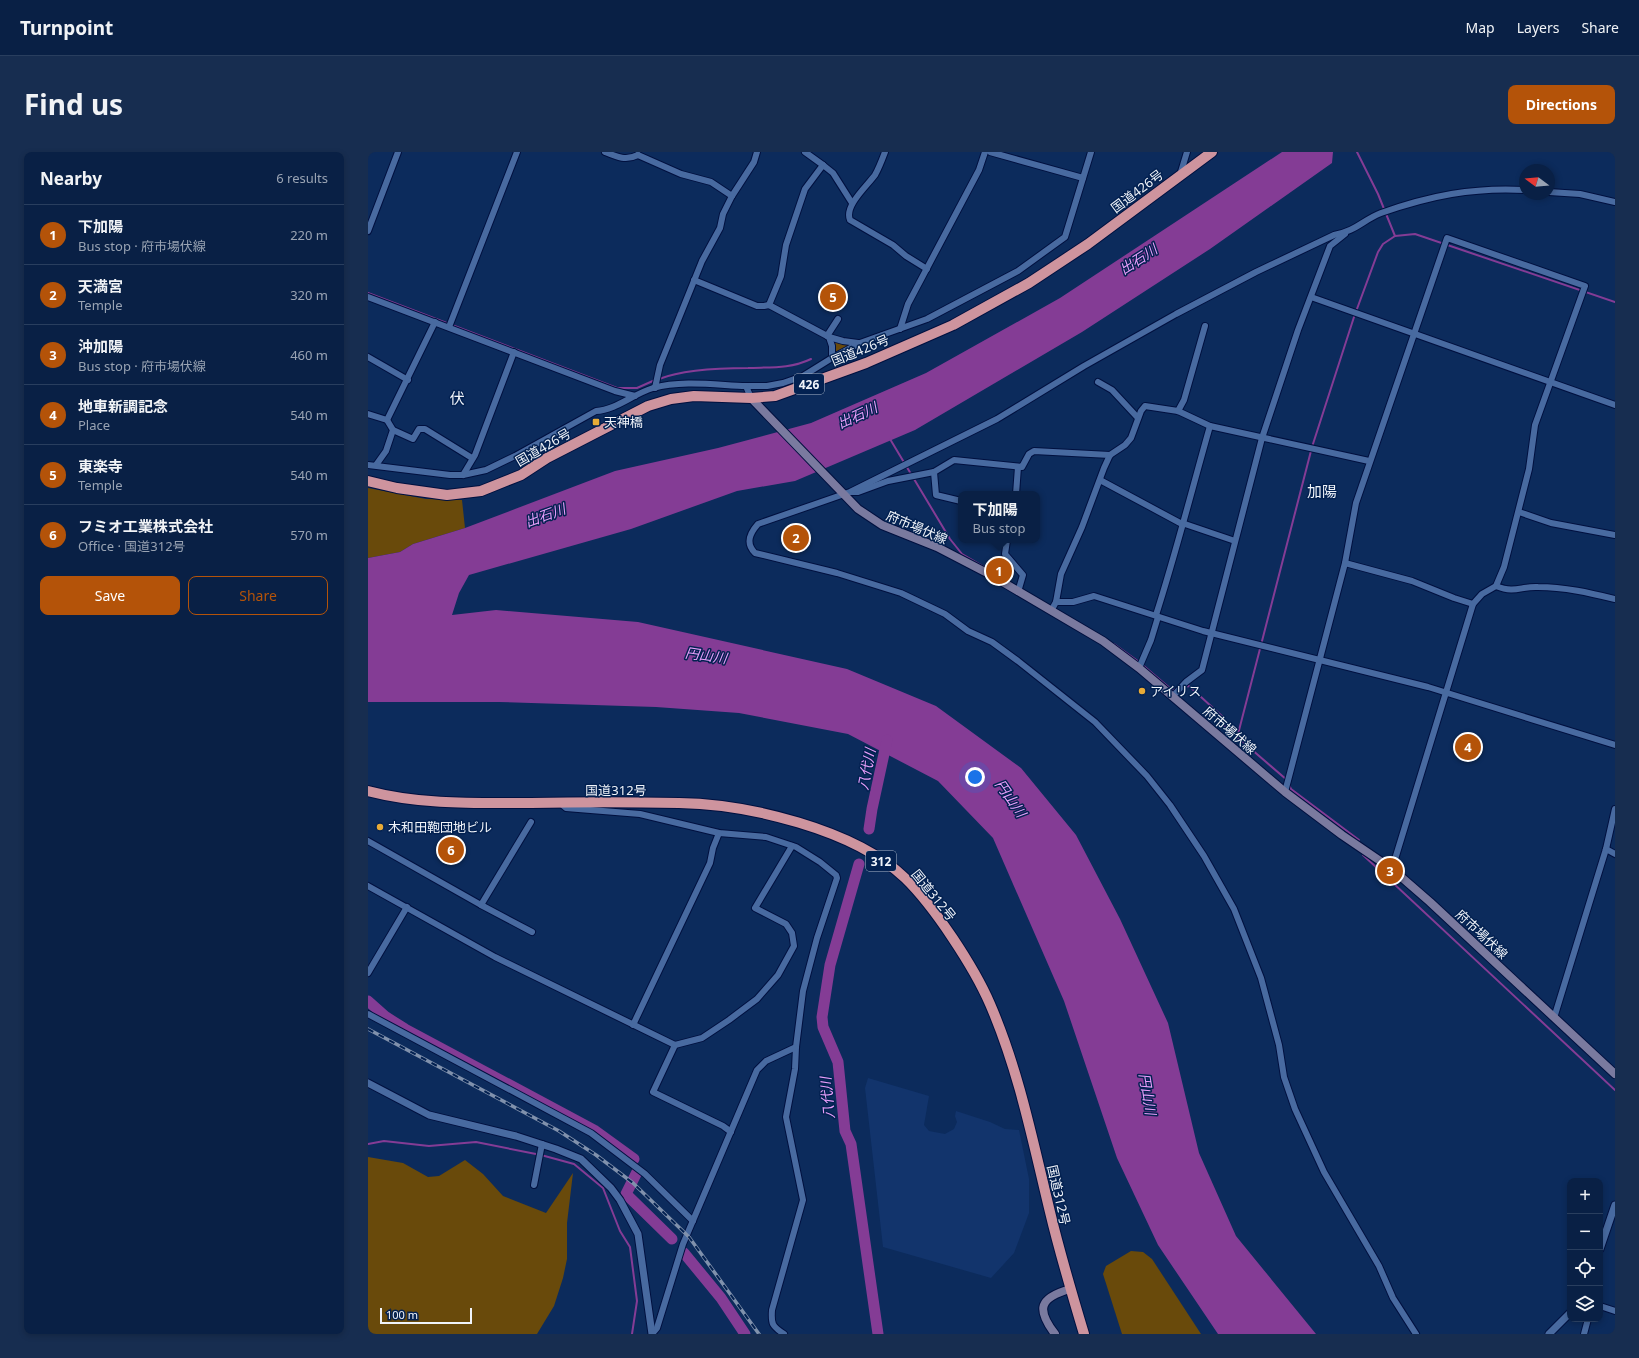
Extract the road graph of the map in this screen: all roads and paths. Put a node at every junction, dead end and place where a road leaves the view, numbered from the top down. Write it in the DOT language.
graph roads {
  1 [pos="398,152"];
  2 [pos="517,152"];
  3 [pos="605,152"];
  4 [pos="758,152"];
  5 [pos="805,152"];
  6 [pos="885,152"];
  7 [pos="985,152"];
  8 [pos="990,152"];
  9 [pos="1091,152"];
  10 [pos="1187,152"];
  11 [pos="1212,152"];
  12 [pos="638,153"];
  13 [pos="823,164"];
  14 [pos="1180,175"];
  15 [pos="1083,178"];
  16 [pos="1519,190"];
  17 [pos="1555,192"];
  18 [pos="732,196"];
  19 [pos="1615,202"];
  20 [pos="852,203"];
  21 [pos="368,231"];
  22 [pos="1346,233"];
  23 [pos="926,269"];
  24 [pos="694,280"];
  25 [pos="368,297"];
  26 [pos="1311,297"];
  27 [pos="769,305"];
  28 [pos="838,319"];
  29 [pos="435,322"];
  30 [pos="1205,326"];
  31 [pos="449,328"];
  32 [pos="900,329"];
  33 [pos="1414,334"];
  34 [pos="828,336"];
  35 [pos="860,343"];
  36 [pos="514,352"];
  37 [pos="368,357"];
  38 [pos="832,358"];
  39 [pos="408,380"];
  40 [pos="1098,382"];
  41 [pos="1551,383"];
  42 [pos="746,386"];
  43 [pos="655,388"];
  44 [pos="634,396"];
  45 [pos="751,398"];
  46 [pos="1615,405"];
  47 [pos="1178,412"];
  48 [pos="368,414"];
  49 [pos="1138,418"];
  50 [pos="387,420"];
  51 [pos="1210,426"];
  52 [pos="393,430"];
  53 [pos="1262,438"];
  54 [pos="1110,455"];
  55 [pos="472,458"];
  56 [pos="1369,461"];
  57 [pos="368,465"];
  58 [pos="376,465"];
  59 [pos="1018,467"];
  60 [pos="934,472"];
  61 [pos="463,475"];
  62 [pos="1100,480"];
  63 [pos="368,481"];
  64 [pos="843,491"];
  65 [pos="1016,491"];
  66 [pos="958,500"];
  67 [pos="1518,512"];
  68 [pos="1182,524"];
  69 [pos="1615,535"];
  70 [pos="1235,541"];
  71 [pos="1007,543"];
  72 [pos="1345,563"];
  73 [pos="1496,586"];
  74 [pos="1018,592"];
  75 [pos="1615,599"];
  76 [pos="1056,602"];
  77 [pos="1473,604"];
  78 [pos="1051,611"];
  79 [pos="1157,616"];
  80 [pos="1212,633"];
  81 [pos="1320,660"];
  82 [pos="1139,668"];
  83 [pos="1446,693"];
  84 [pos="1173,696"];
  85 [pos="1615,744"];
  86 [pos="368,791"];
  87 [pos="1285,792"];
  88 [pos="560,803"];
  89 [pos="1615,809"];
  90 [pos="531,822"];
  91 [pos="719,833"];
  92 [pos="368,841"];
  93 [pos="792,846"];
  94 [pos="1606,849"];
  95 [pos="1615,854"];
  96 [pos="1392,869"];
  97 [pos="368,886"];
  98 [pos="481,905"];
  99 [pos="407,907"];
  100 [pos="532,932"];
  101 [pos="368,973"];
  102 [pos="368,1014"];
  103 [pos="1554,1018"];
  104 [pos="633,1024"];
  105 [pos="675,1045"];
  106 [pos="796,1047"];
  107 [pos="1615,1074"];
  108 [pos="368,1083"];
  109 [pos="731,1132"];
  110 [pos="542,1144"];
  111 [pos="534,1185"];
  112 [pos="1615,1205"];
  113 [pos="694,1221"];
  114 [pos="1603,1240"];
  115 [pos="1070,1289"];
  116 [pos="1603,1307"];
  117 [pos="1615,1310"];
  118 [pos="1567,1316"];
  119 [pos="1587,1322"];
  120 [pos="1415,1332"];
  121 [pos="652,1334"];
  122 [pos="784,1334"];
  123 [pos="1055,1334"];
  124 [pos="1084,1334"];
  125 [pos="1421,1334"];
  126 [pos="1549,1334"];
  127 [pos="1584,1334"];
  1 -- 21 [label="street"];
  2 -- 31 [label="street"];
  3 -- 12 [label="street"];
  4 -- 18 [label="street"];
  5 -- 13 [label="street"];
  6 -- 20 [label="street"];
  7 -- 23 [label="street"];
  8 -- 15 [label="street"];
  9 -- 15 [label="street"];
  10 -- 14 [label="street"];
  11 -- 14 [label="highway, 国道426号 / 426"];
  12 -- 18 [label="street"];
  13 -- 20 [label="street"];
  13 -- 27 [label="street"];
  14 -- 45 [label="highway, 国道426号 / 426"];
  15 -- 32 [label="street"];
  16 -- 22 [label="street"];
  17 -- 19 [label="street"];
  18 -- 24 [label="street"];
  20 -- 23 [label="street"];
  22 -- 26 [label="street"];
  22 -- 64 [label="street"];
  23 -- 32 [label="street"];
  24 -- 27 [label="street"];
  24 -- 43 [label="street"];
  25 -- 29 [label="street"];
  26 -- 33 [label="street"];
  26 -- 53 [label="street"];
  27 -- 34 [label="street"];
  28 -- 34 [label="street"];
  29 -- 31 [label="street"];
  29 -- 39 [label="street"];
  30 -- 47 [label="street"];
  31 -- 36 [label="street"];
  32 -- 35 [label="street"];
  33 -- 41 [label="street"];
  33 -- 41 [label="street"];
  33 -- 56 [label="street"];
  34 -- 35 [label="street"];
  34 -- 38 [label="street"];
  35 -- 38 [label="street"];
  36 -- 44 [label="street"];
  36 -- 55 [label="street"];
  37 -- 39 [label="street"];
  38 -- 42 [label="street"];
  39 -- 50 [label="street"];
  40 -- 49 [label="street"];
  41 -- 46 [label="street"];
  41 -- 67 [label="street"];
  42 -- 43 [label="street"];
  42 -- 45 [label="street"];
  43 -- 44 [label="street"];
  44 -- 61 [label="street"];
  45 -- 63 [label="highway, 国道426号 / 426"];
  45 -- 64 [label="main road, 府市場伏線"];
  47 -- 49 [label="street"];
  47 -- 51 [label="street"];
  48 -- 50 [label="street"];
  49 -- 54 [label="street"];
  50 -- 52 [label="street"];
  51 -- 53 [label="street"];
  51 -- 68 [label="street"];
  52 -- 55 [label="street"];
  52 -- 58 [label="street"];
  53 -- 56 [label="street"];
  53 -- 70 [label="street"];
  54 -- 59 [label="street"];
  54 -- 62 [label="street"];
  55 -- 61 [label="street"];
  56 -- 72 [label="street"];
  57 -- 58 [label="street"];
  58 -- 61 [label="street"];
  59 -- 60 [label="street"];
  59 -- 65 [label="street"];
  60 -- 64 [label="street"];
  60 -- 66 [label="street"];
  62 -- 68 [label="street"];
  62 -- 76 [label="street"];
  64 -- 74 [label="main road, 府市場伏線"];
  64 -- 120 [label="street"];
  67 -- 69 [label="street"];
  67 -- 73 [label="street"];
  68 -- 70 [label="street"];
  68 -- 79 [label="street"];
  70 -- 80 [label="street"];
  71 -- 74 [label="street"];
  72 -- 77 [label="street"];
  72 -- 81 [label="street"];
  73 -- 75 [label="street"];
  73 -- 77 [label="street"];
  74 -- 78 [label="main road, 府市場伏線"];
  76 -- 78 [label="street"];
  76 -- 79 [label="street"];
  77 -- 83 [label="street"];
  78 -- 82 [label="main road, 府市場伏線"];
  79 -- 80 [label="street"];
  79 -- 82 [label="street"];
  80 -- 81 [label="street"];
  80 -- 84 [label="street"];
  81 -- 83 [label="street"];
  81 -- 87 [label="street"];
  82 -- 84 [label="main road, 府市場伏線"];
  83 -- 85 [label="street"];
  83 -- 96 [label="street"];
  84 -- 87 [label="main road, 府市場伏線"];
  86 -- 88 [label="highway, 国道312号 / 312"];
  87 -- 96 [label="main road, 府市場伏線"];
  88 -- 91 [label="street"];
  88 -- 115 [label="highway, 国道312号 / 312"];
  89 -- 94 [label="street"];
  90 -- 98 [label="street"];
  91 -- 93 [label="street"];
  91 -- 104 [label="street"];
  92 -- 98 [label="street"];
  93 -- 105 [label="street"];
  93 -- 106 [label="street"];
  94 -- 95 [label="street"];
  94 -- 103 [label="street"];
  96 -- 103 [label="main road, 府市場伏線"];
  97 -- 99 [label="street"];
  98 -- 100 [label="street"];
  99 -- 101 [label="street"];
  99 -- 104 [label="street"];
  102 -- 113 [label="street"];
  103 -- 107 [label="main road, 府市場伏線"];
  104 -- 105 [label="street"];
  105 -- 109 [label="street"];
  106 -- 109 [label="street"];
  106 -- 122 [label="street"];
  108 -- 110 [label="street"];
  109 -- 113 [label="street"];
  110 -- 111 [label="street"];
  110 -- 121 [label="street"];
  112 -- 114 [label="street"];
  113 -- 121 [label="street"];
  115 -- 123 [label="main road"];
  115 -- 124 [label="highway, 国道312号 / 312"];
  116 -- 117 [label="street"];
  118 -- 126 [label="street"];
  119 -- 127 [label="street"];
  120 -- 125 [label="street"];
}
